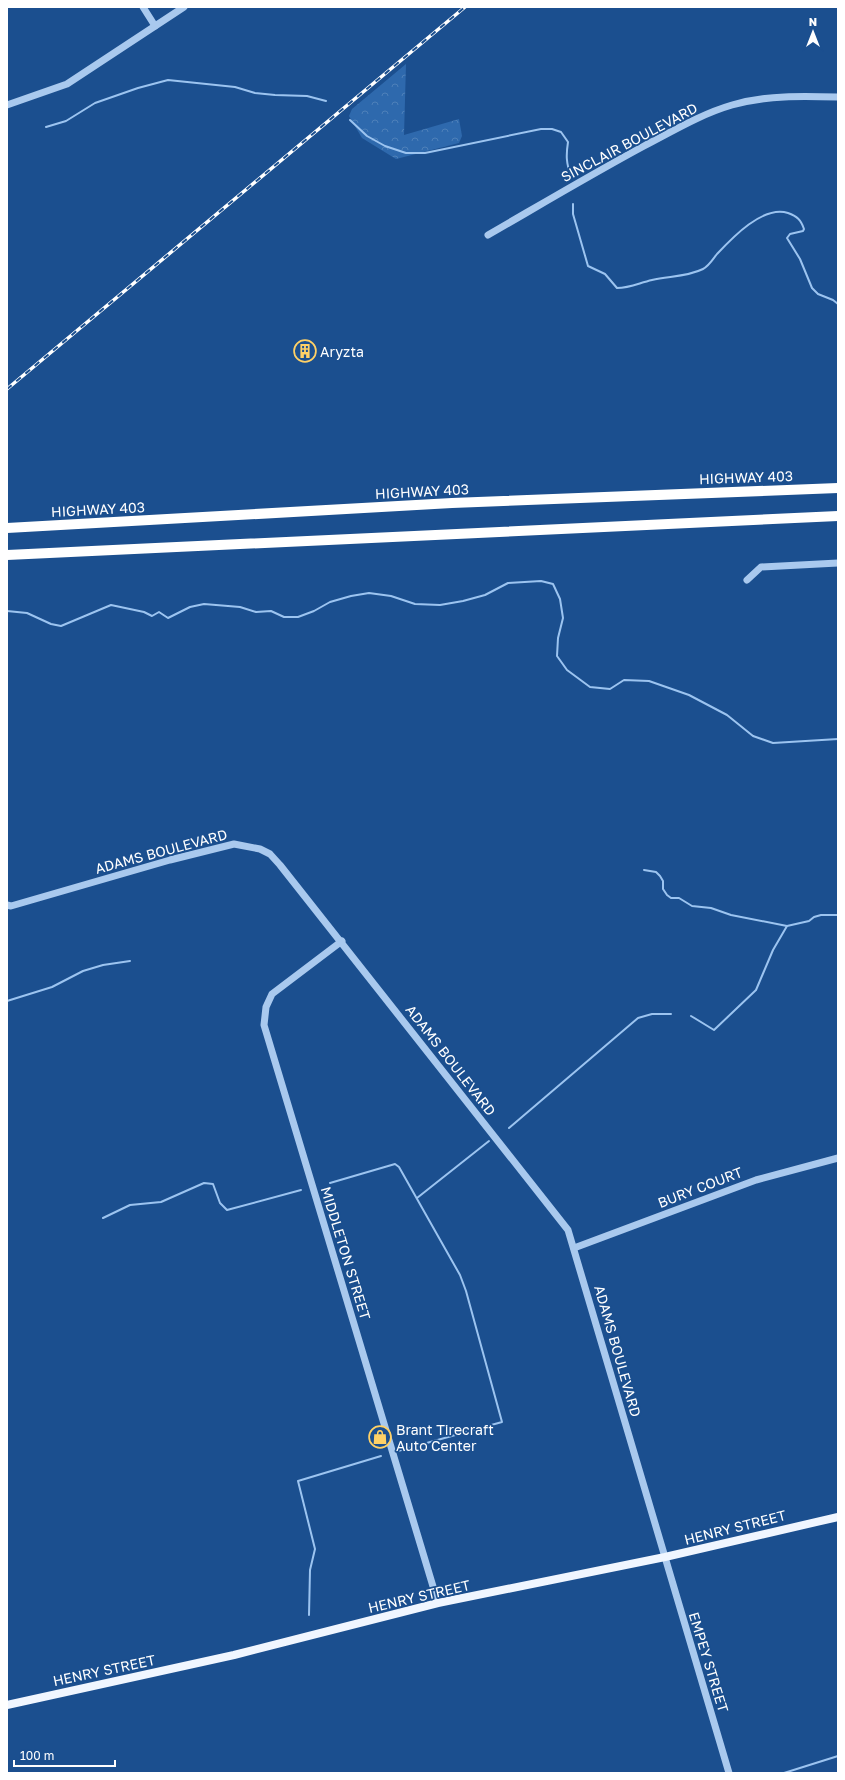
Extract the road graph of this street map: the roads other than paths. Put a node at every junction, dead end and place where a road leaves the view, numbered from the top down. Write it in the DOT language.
graph roads {
  1 [pos="143,7"];
  2 [pos="184,7"];
  3 [pos="155,26"];
  4 [pos="838,97"];
  5 [pos="7,105"];
  6 [pos="488,235"];
  7 [pos="838,482"];
  8 [pos="838,488"];
  9 [pos="791,490"];
  10 [pos="838,516"];
  11 [pos="7,528"];
  12 [pos="7,555"];
  13 [pos="838,563"];
  14 [pos="747,580"];
  15 [pos="7,905"];
  16 [pos="342,941"];
  17 [pos="838,1158"];
  18 [pos="574,1248"];
  19 [pos="838,1516"];
  20 [pos="665,1557"];
  21 [pos="438,1603"];
  22 [pos="7,1704"];
  23 [pos="729,1773"];
  1 -- 3 [label="street"];
  2 -- 3 [label="street"];
  3 -- 5 [label="street"];
  4 -- 6 [label="street, SINCLAIR BOULEVARD"];
  7 -- 9 [label="highway"];
  8 -- 9 [label="highway, HIGHWAY 403"];
  9 -- 11 [label="highway, HIGHWAY 403"];
  10 -- 12 [label="highway"];
  13 -- 14 [label="street"];
  15 -- 16 [label="street, ADAMS BOULEVARD"];
  16 -- 18 [label="street, ADAMS BOULEVARD"];
  16 -- 21 [label="street, MIDDLETON STREET"];
  17 -- 18 [label="street, BURY COURT"];
  18 -- 20 [label="street, ADAMS BOULEVARD"];
  19 -- 20 [label="main road, HENRY STREET"];
  20 -- 21 [label="main road, HENRY STREET"];
  20 -- 23 [label="street, EMPEY STREET"];
  21 -- 22 [label="main road, HENRY STREET"];
}
